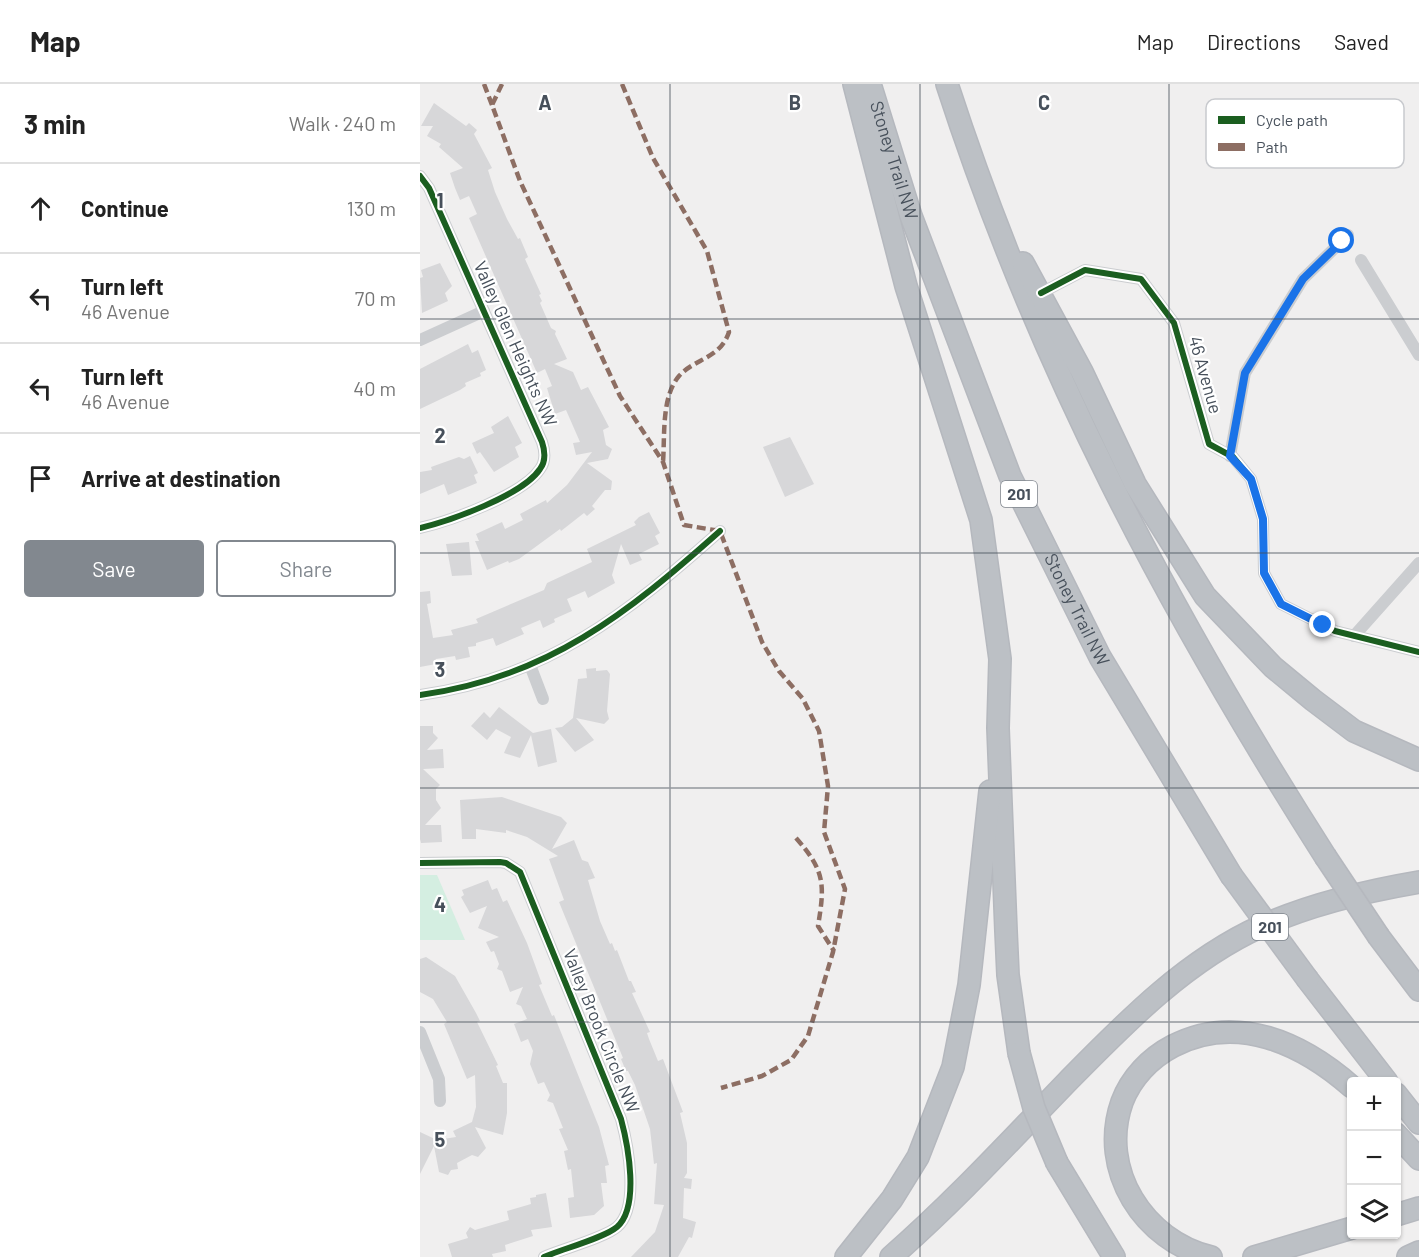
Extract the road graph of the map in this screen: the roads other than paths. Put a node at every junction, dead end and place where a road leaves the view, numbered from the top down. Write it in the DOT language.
graph roads {
  1 [pos="854,84"];
  2 [pos="870,84"];
  3 [pos="947,84"];
  4 [pos="420,176"];
  5 [pos="984,195"];
  6 [pos="1348,235"];
  7 [pos="1360,260"];
  8 [pos="1041,293"];
  9 [pos="484,311"];
  10 [pos="420,340"];
  11 [pos="1418,351"];
  12 [pos="1230,456"];
  13 [pos="420,528"];
  14 [pos="720,531"];
  15 [pos="1419,563"];
  16 [pos="1354,636"];
  17 [pos="1419,652"];
  18 [pos="530,664"];
  19 [pos="420,694"];
  20 [pos="543,699"];
  21 [pos="998,728"];
  22 [pos="1414,757"];
  23 [pos="420,863"];
  24 [pos="1419,882"];
  25 [pos="1419,990"];
  26 [pos="420,1032"];
  27 [pos="1383,1077"];
  28 [pos="1347,1083"];
  29 [pos="1401,1100"];
  30 [pos="440,1101"];
  31 [pos="1419,1122"];
  32 [pos="1401,1139"];
  33 [pos="1418,1158"];
  34 [pos="1419,1208"];
  35 [pos="1401,1213"];
  36 [pos="1347,1229"];
  37 [pos="1419,1252"];
  38 [pos="544,1257"];
  39 [pos="846,1257"];
  40 [pos="891,1257"];
  41 [pos="1114,1257"];
  42 [pos="1211,1257"];
  43 [pos="1254,1257"];
  44 [pos="1408,1257"];
  1 -- 21 [label="highway"];
  2 -- 27 [label="highway, Stoney Trail NW / 201, bridge"];
  3 -- 5 [label="highway"];
  4 -- 9 [label="street, Valley Glen Heights NW"];
  5 -- 8 [label="highway"];
  5 -- 25 [label="highway, bridge"];
  6 -- 12 [label="street"];
  7 -- 11 [label="street"];
  8 -- 12 [label="street, 46 Avenue"];
  8 -- 22 [label="highway"];
  9 -- 10 [label="street"];
  9 -- 13 [label="street, Valley Glen Heights NW"];
  12 -- 16 [label="street, 46 Avenue"];
  14 -- 18 [label="street"];
  15 -- 16 [label="street"];
  16 -- 17 [label="street, 46 Avenue"];
  18 -- 19 [label="street"];
  18 -- 20 [label="street"];
  21 -- 39 [label="highway"];
  21 -- 41 [label="highway, bridge"];
  23 -- 38 [label="street, Valley Brook Circle NW"];
  24 -- 40 [label="highway"];
  26 -- 30 [label="street"];
  28 -- 42 [label="highway"];
  29 -- 31 [label="highway"];
  32 -- 33 [label="highway"];
  34 -- 35 [label="highway"];
  36 -- 43 [label="highway"];
  37 -- 44 [label="highway"];
}
